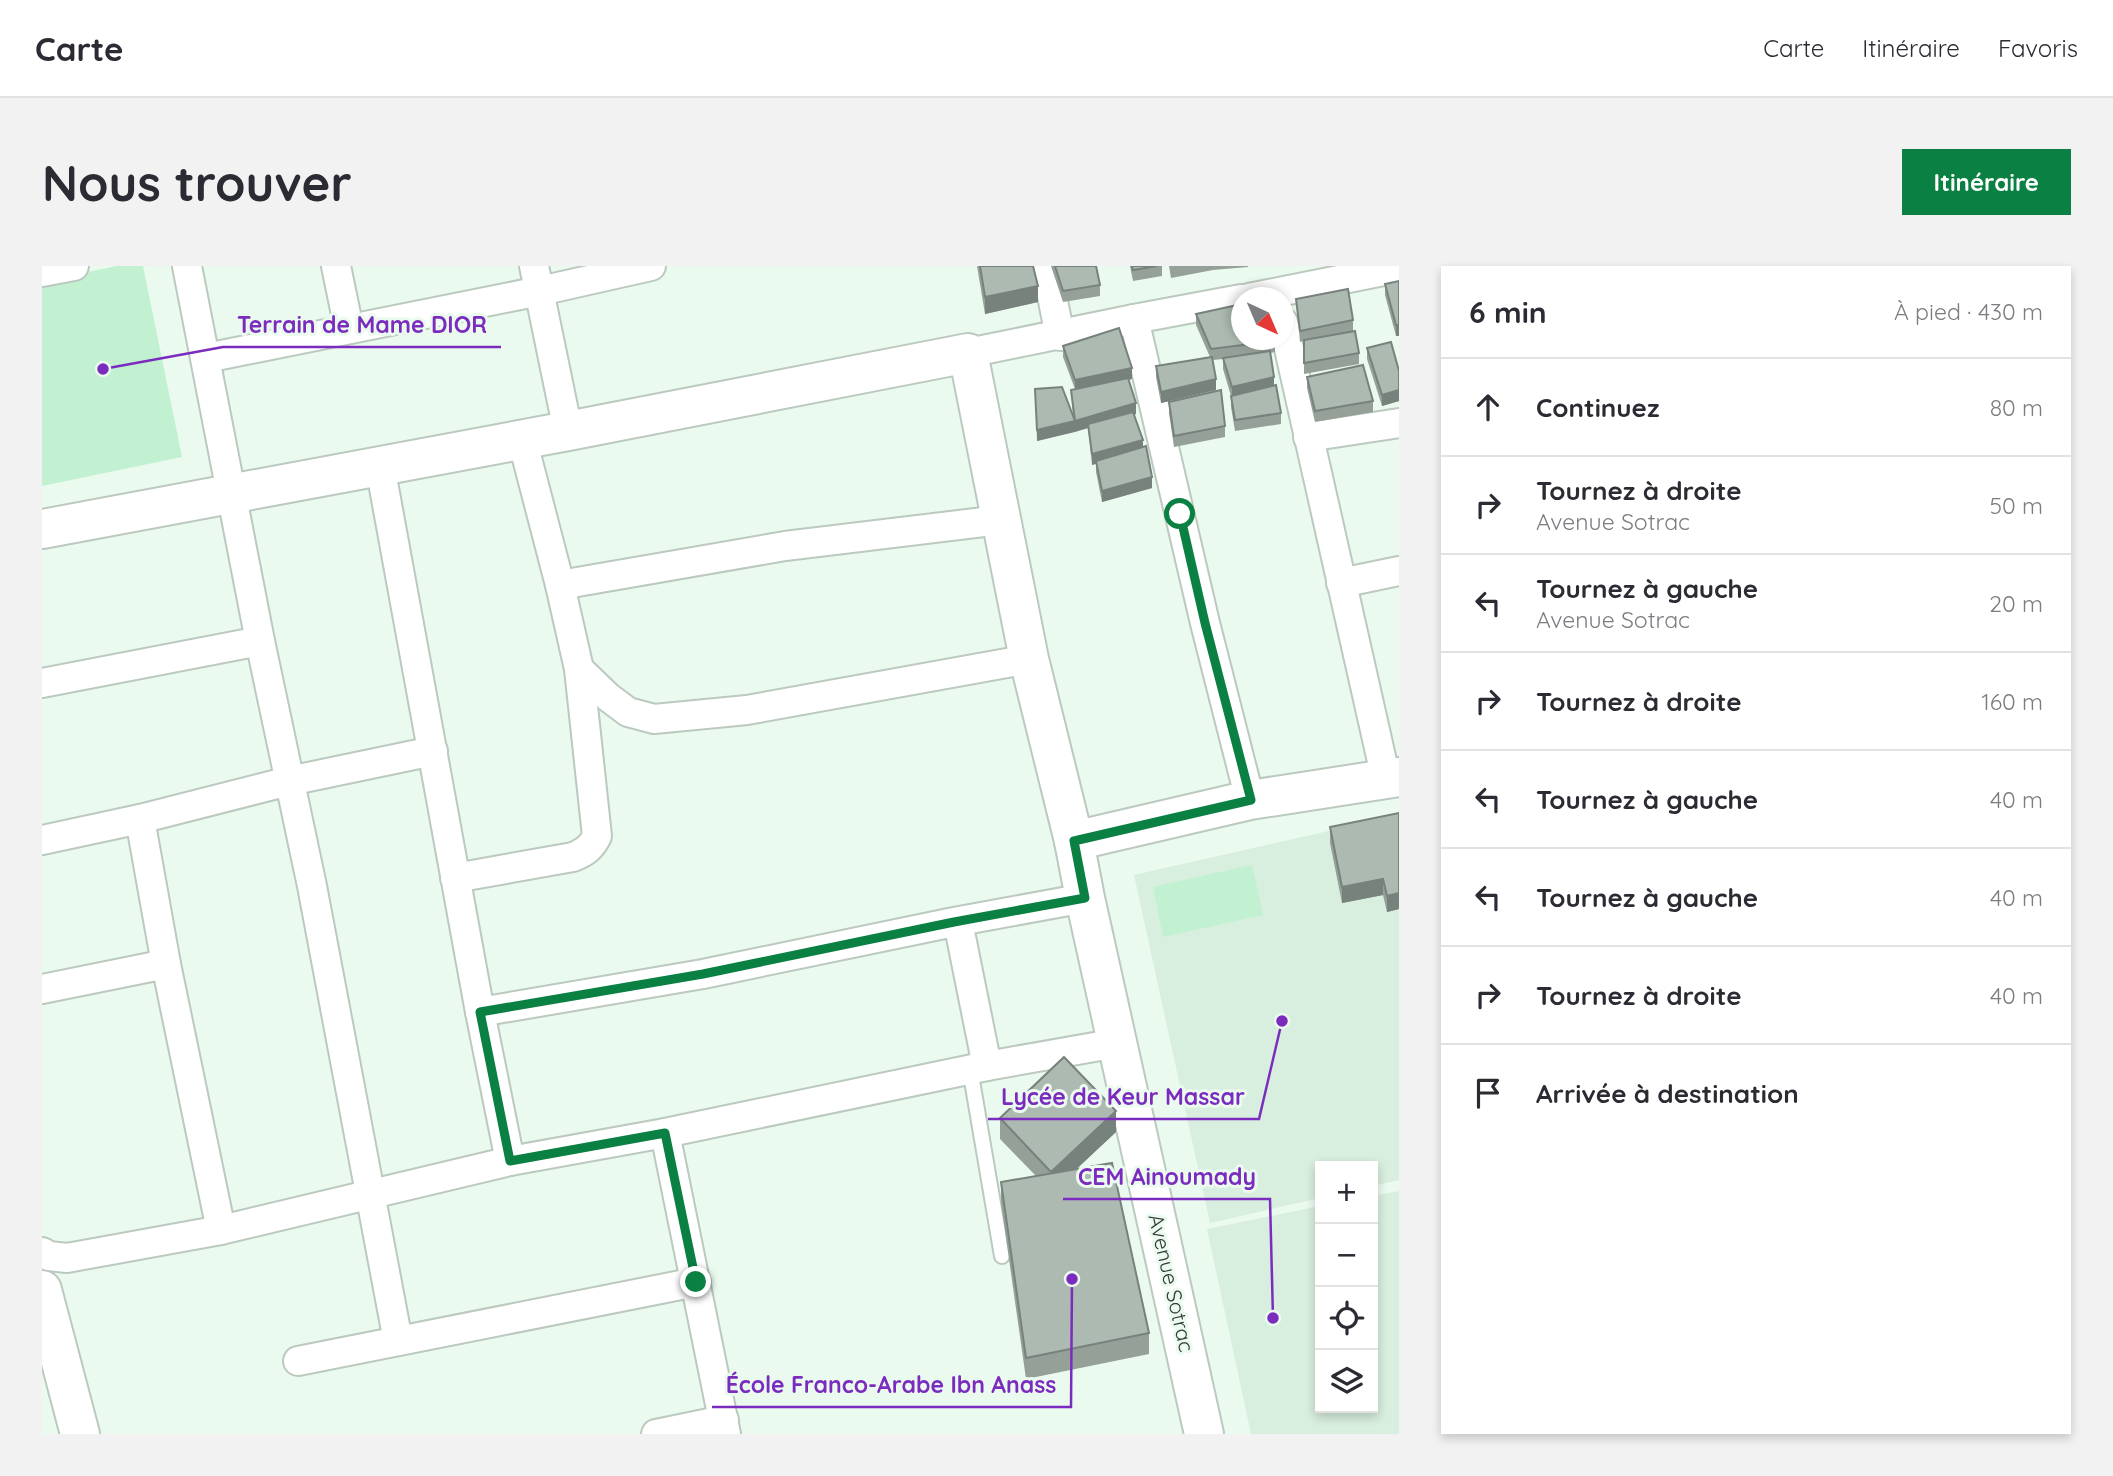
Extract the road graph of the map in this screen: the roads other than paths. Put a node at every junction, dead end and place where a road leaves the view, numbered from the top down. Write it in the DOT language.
graph roads {
  1 [pos="74,266"];
  2 [pos="187,266"];
  3 [pos="336,266"];
  4 [pos="651,266"];
  5 [pos="1046,266"];
  6 [pos="1399,268"];
  7 [pos="42,272"];
  8 [pos="1335,273"];
  9 [pos="537,279"];
  10 [pos="1294,289"];
  11 [pos="1231,301"];
  12 [pos="1133,319"];
  13 [pos="349,330"];
  14 [pos="1060,335"];
  15 [pos="1289,350"];
  16 [pos="968,353"];
  17 [pos="206,358"];
  18 [pos="1399,423"];
  19 [pos="568,431"];
  20 [pos="1308,437"];
  21 [pos="522,439"];
  22 [pos="380,466"];
  23 [pos="232,494"];
  24 [pos="1000,520"];
  25 [pos="42,529"];
  26 [pos="1399,571"];
  27 [pos="1341,583"];
  28 [pos="560,585"];
  29 [pos="260,641"];
  30 [pos="1029,659"];
  31 [pos="579,669"];
  32 [pos="42,684"];
  33 [pos="433,751"];
  34 [pos="1392,778"];
  35 [pos="289,781"];
  36 [pos="1251,800"];
  37 [pos="140,819"];
  38 [pos="42,840"];
  39 [pos="1074,841"];
  40 [pos="455,878"];
  41 [pos="1085,898"];
  42 [pos="958,922"];
  43 [pos="166,964"];
  44 [pos="42,989"];
  45 [pos="480,1012"];
  46 [pos="1117,1042"];
  47 [pos="978,1068"];
  48 [pos="665,1133"];
  49 [pos="510,1161"];
  50 [pos="369,1194"];
  51 [pos="221,1230"];
  52 [pos="42,1252"];
  53 [pos="1002,1256"];
  54 [pos="696,1282"];
  55 [pos="42,1290"];
  56 [pos="47,1330"];
  57 [pos="398,1341"];
  58 [pos="298,1361"];
  59 [pos="725,1427"];
  60 [pos="80,1434"];
  61 [pos="656,1434"];
  62 [pos="1204,1434"];
  1 -- 7 [label="street"];
  2 -- 17 [label="street"];
  3 -- 13 [label="street"];
  4 -- 9 [label="street"];
  5 -- 14 [label="street"];
  6 -- 8 [label="street"];
  8 -- 10 [label="street"];
  9 -- 13 [label="street"];
  9 -- 19 [label="street"];
  11 -- 12 [label="street"];
  12 -- 14 [label="street"];
  12 -- 36 [label="street"];
  13 -- 17 [label="street"];
  14 -- 16 [label="street"];
  15 -- 20 [label="street"];
  16 -- 19 [label="street"];
  16 -- 24 [label="street, Avenue Sotrac"];
  17 -- 23 [label="street"];
  18 -- 20 [label="street"];
  19 -- 21 [label="street"];
  20 -- 27 [label="street"];
  21 -- 22 [label="street"];
  21 -- 28 [label="street"];
  22 -- 23 [label="street"];
  22 -- 33 [label="street"];
  23 -- 25 [label="street"];
  23 -- 29 [label="street"];
  24 -- 28 [label="street"];
  24 -- 30 [label="street, Avenue Sotrac"];
  26 -- 27 [label="street"];
  27 -- 34 [label="street"];
  28 -- 31 [label="street"];
  29 -- 32 [label="street"];
  29 -- 35 [label="street"];
  30 -- 31 [label="street"];
  30 -- 39 [label="street, Avenue Sotrac"];
  31 -- 40 [label="street"];
  33 -- 35 [label="street"];
  33 -- 40 [label="street"];
  34 -- 36 [label="street"];
  35 -- 37 [label="street"];
  35 -- 50 [label="street"];
  36 -- 39 [label="street"];
  37 -- 38 [label="street"];
  37 -- 43 [label="street"];
  39 -- 41 [label="street, Avenue Sotrac"];
  40 -- 45 [label="street"];
  41 -- 42 [label="street"];
  41 -- 46 [label="street, Avenue Sotrac"];
  42 -- 45 [label="street"];
  42 -- 47 [label="street"];
  43 -- 44 [label="street"];
  43 -- 51 [label="street"];
  45 -- 49 [label="street"];
  46 -- 47 [label="street"];
  46 -- 62 [label="street, Avenue Sotrac"];
  47 -- 48 [label="street"];
  47 -- 53 [label="lane"];
  48 -- 49 [label="street"];
  48 -- 54 [label="street"];
  49 -- 50 [label="street"];
  50 -- 51 [label="street"];
  50 -- 57 [label="street"];
  51 -- 52 [label="street"];
  54 -- 57 [label="street"];
  54 -- 59 [label="street"];
  55 -- 56 [label="street"];
  56 -- 60 [label="street"];
  57 -- 58 [label="street"];
  59 -- 61 [label="street"];
}
